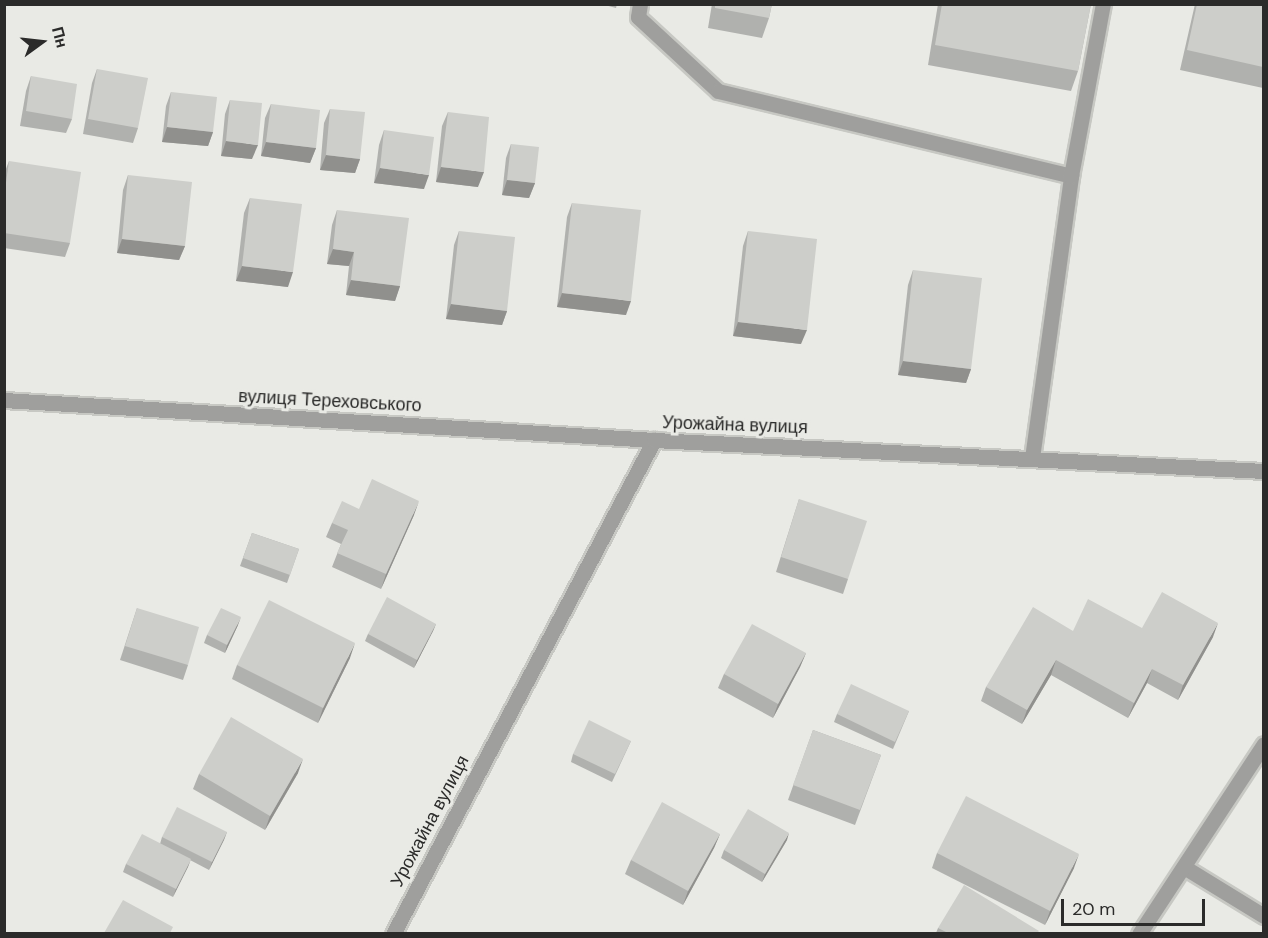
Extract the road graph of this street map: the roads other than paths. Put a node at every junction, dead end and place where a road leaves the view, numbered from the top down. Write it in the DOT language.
graph roads {
  1 [pos="640,4"];
  2 [pos="1103,4"];
  3 [pos="1071,176"];
  4 [pos="4,400"];
  5 [pos="654,440"];
  6 [pos="1032,458"];
  7 [pos="1263,471"];
  8 [pos="1263,744"];
  9 [pos="1184,867"];
  10 [pos="1263,916"];
  11 [pos="393,933"];
  12 [pos="1139,933"];
  1 -- 3 [label="street"];
  2 -- 3 [label="street"];
  3 -- 6 [label="street"];
  4 -- 5 [label="street, вулиця Тереховського"];
  5 -- 6 [label="street, Урожайна вулиця"];
  5 -- 11 [label="street, Урожайна вулиця"];
  6 -- 7 [label="street, Урожайна вулиця"];
  8 -- 9 [label="street"];
  9 -- 10 [label="street"];
  9 -- 12 [label="street"];
}
